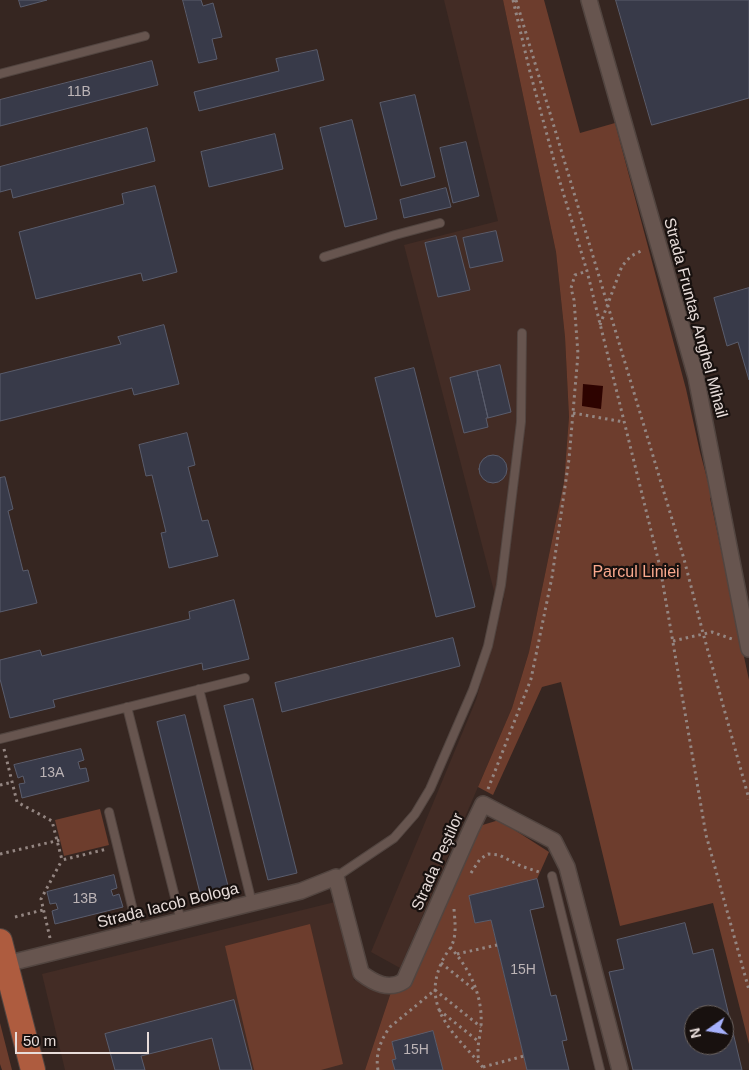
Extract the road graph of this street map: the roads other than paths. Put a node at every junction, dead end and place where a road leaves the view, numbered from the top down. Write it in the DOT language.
graph roads {
  1 [pos="589,0"];
  2 [pos="145,36"];
  3 [pos="0,74"];
  4 [pos="440,223"];
  5 [pos="324,257"];
  6 [pos="522,334"];
  7 [pos="749,648"];
  8 [pos="245,678"];
  9 [pos="199,689"];
  10 [pos="127,707"];
  11 [pos="1,739"];
  12 [pos="109,812"];
  13 [pos="552,876"];
  14 [pos="336,877"];
  15 [pos="252,903"];
  16 [pos="181,921"];
  17 [pos="138,931"];
  18 [pos="0,941"];
  19 [pos="6,964"];
  20 [pos="33,1070"];
  21 [pos="600,1070"];
  22 [pos="620,1070"];
  1 -- 7 [label="street, Strada Fruntaș Anghel Mihail"];
  2 -- 3 [label="lane"];
  4 -- 5 [label="lane"];
  6 -- 14 [label="lane"];
  8 -- 9 [label="lane"];
  9 -- 10 [label="lane"];
  9 -- 15 [label="lane"];
  10 -- 11 [label="lane"];
  10 -- 16 [label="lane"];
  12 -- 17 [label="lane"];
  13 -- 21 [label="lane"];
  14 -- 15 [label="street, Strada Iacob Bologa"];
  14 -- 22 [label="street, Strada Peștilor"];
  15 -- 16 [label="street, Strada Iacob Bologa"];
  16 -- 17 [label="street, Strada Iacob Bologa"];
  17 -- 19 [label="street, Strada Iacob Bologa"];
  18 -- 19 [label="main road"];
  19 -- 20 [label="main road"];
}
